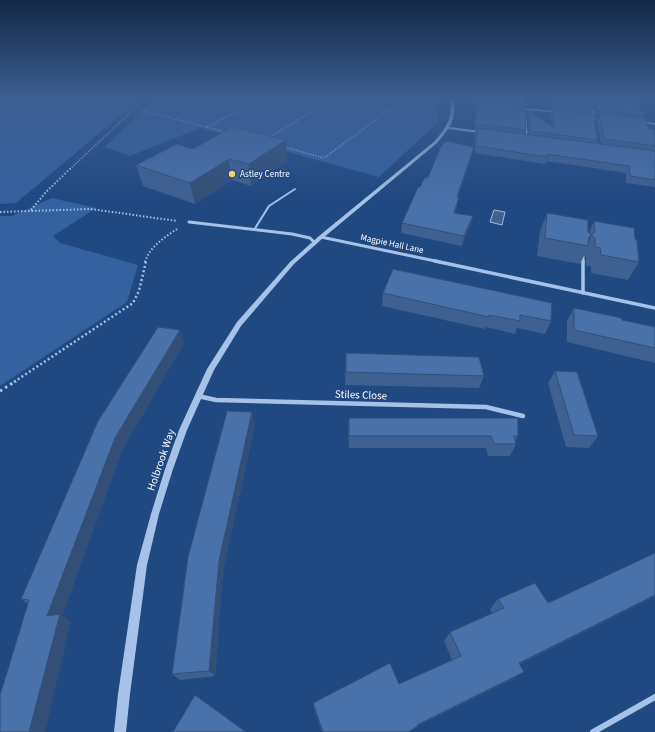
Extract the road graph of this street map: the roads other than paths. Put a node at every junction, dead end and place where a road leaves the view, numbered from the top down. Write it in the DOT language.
graph roads {
  1 [pos="445,131"];
  2 [pos="471,131"];
  3 [pos="526,131"];
  4 [pos="484,133"];
  5 [pos="520,138"];
  6 [pos="527,139"];
  7 [pos="295,189"];
  8 [pos="189,222"];
  9 [pos="254,230"];
  10 [pos="318,240"];
  11 [pos="583,256"];
  12 [pos="583,293"];
  13 [pos="655,308"];
  14 [pos="198,396"];
  15 [pos="523,416"];
  16 [pos="655,697"];
  17 [pos="120,732"];
  18 [pos="592,732"];
  1 -- 10 [label="street"];
  2 -- 4 [label="street"];
  3 -- 6 [label="lane"];
  5 -- 6 [label="street"];
  7 -- 9 [label="lane"];
  8 -- 9 [label="street, Magpie Hall Lane"];
  9 -- 10 [label="street, Magpie Hall Lane"];
  10 -- 12 [label="street, Magpie Hall Lane"];
  10 -- 14 [label="street, Holbrook Way"];
  11 -- 12 [label="street"];
  12 -- 13 [label="street, Magpie Hall Lane"];
  14 -- 15 [label="street, Stiles Close"];
  14 -- 17 [label="street, Holbrook Way"];
  16 -- 18 [label="street"];
}
